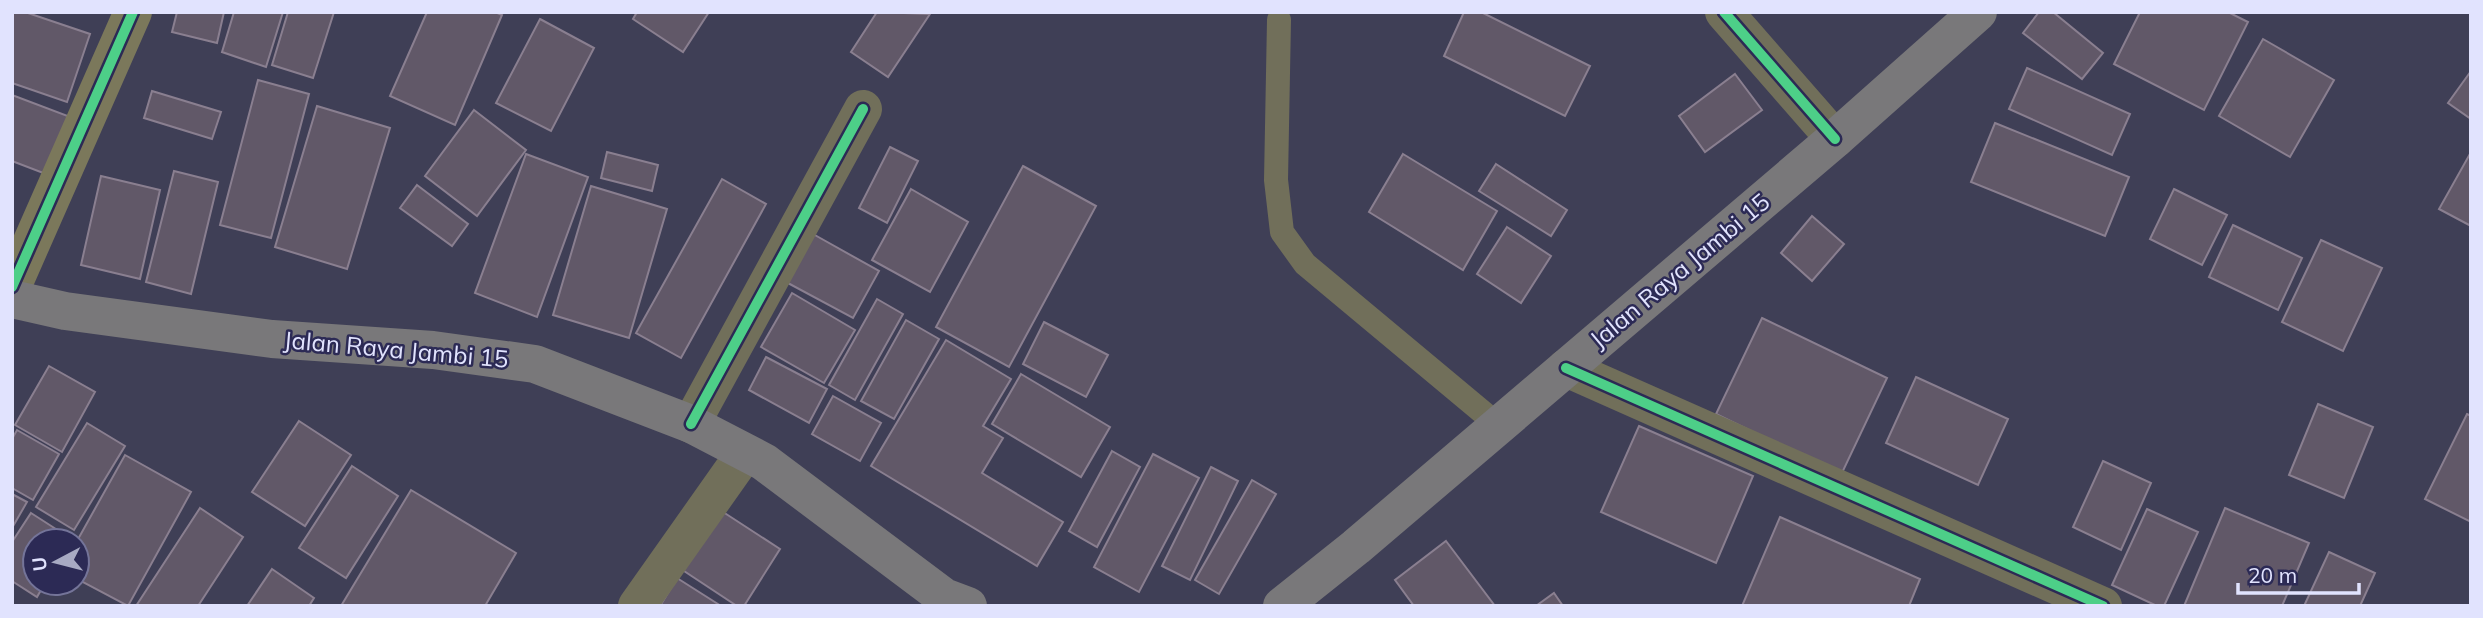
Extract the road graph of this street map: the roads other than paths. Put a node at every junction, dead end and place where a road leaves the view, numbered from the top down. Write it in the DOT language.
graph roads {
  1 [pos="133,12"];
  2 [pos="1724,12"];
  3 [pos="1978,12"];
  4 [pos="1279,20"];
  5 [pos="863,109"];
  6 [pos="1835,139"];
  7 [pos="12,287"];
  8 [pos="12,299"];
  9 [pos="1566,368"];
  10 [pos="691,424"];
  11 [pos="1498,425"];
  12 [pos="745,453"];
  13 [pos="637,606"];
  14 [pos="968,606"];
  15 [pos="1282,606"];
  16 [pos="2103,606"];
  1 -- 7 [label="street"];
  2 -- 6 [label="street"];
  3 -- 6 [label="highway, Jalan Raya Jambi 15"];
  4 -- 11 [label="lane"];
  5 -- 10 [label="street"];
  6 -- 9 [label="highway, Jalan Raya Jambi 15"];
  8 -- 10 [label="highway, Jalan Raya Jambi 15"];
  9 -- 11 [label="highway, Jalan Raya Jambi 15"];
  9 -- 16 [label="street"];
  10 -- 12 [label="highway, Jalan Raya Jambi 15"];
  11 -- 15 [label="highway, Jalan Raya Jambi 15"];
  12 -- 13 [label="street"];
  12 -- 14 [label="highway, Jalan Raya Jambi 15"];
}
